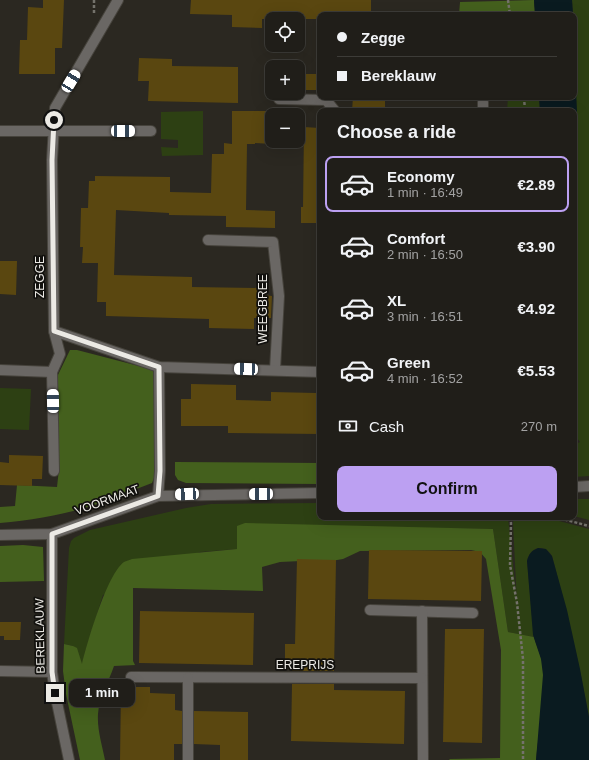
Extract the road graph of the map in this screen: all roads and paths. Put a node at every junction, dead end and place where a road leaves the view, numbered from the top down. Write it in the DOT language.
graph roads {
  1 [pos="118,0"];
  2 [pos="508,0"];
  3 [pos="510,12"];
  4 [pos="305,100"];
  5 [pos="317,100"];
  6 [pos="326,100"];
  7 [pos="333,108"];
  8 [pos="0,131"];
  9 [pos="151,131"];
  10 [pos="53,132"];
  11 [pos="208,240"];
  12 [pos="54,331"];
  13 [pos="159,367"];
  14 [pos="0,370"];
  15 [pos="275,370"];
  16 [pos="52,372"];
  17 [pos="317,372"];
  18 [pos="54,471"];
  19 [pos="589,486"];
  20 [pos="577,487"];
  21 [pos="317,493"];
  22 [pos="158,496"];
  23 [pos="510,520"];
  24 [pos="566,520"];
  25 [pos="589,526"];
  26 [pos="52,534"];
  27 [pos="0,535"];
  28 [pos="370,610"];
  29 [pos="422,611"];
  30 [pos="473,613"];
  31 [pos="0,671"];
  32 [pos="52,672"];
  33 [pos="131,677"];
  34 [pos="188,678"];
  35 [pos="422,678"];
  36 [pos="69,760"];
  37 [pos="188,760"];
  38 [pos="423,760"];
  39 [pos="523,760"];
  1 -- 10 [label="street, ZEGGE"];
  2 -- 3 [label="path"];
  4 -- 5 [label="street"];
  6 -- 7 [label="street"];
  8 -- 10 [label="street"];
  9 -- 10 [label="street"];
  10 -- 12 [label="street, ZEGGE"];
  11 -- 15 [label="street, WEEGBREE"];
  12 -- 13 [label="street"];
  12 -- 16 [label="street, ZEGGE"];
  13 -- 15 [label="street"];
  13 -- 22 [label="street"];
  14 -- 16 [label="street"];
  15 -- 17 [label="street"];
  16 -- 18 [label="street"];
  19 -- 20 [label="street"];
  21 -- 22 [label="street, VOORMAAT"];
  22 -- 26 [label="street, VOORMAAT"];
  23 -- 39 [label="path"];
  24 -- 25 [label="path"];
  26 -- 27 [label="street, VOORMAAT"];
  26 -- 32 [label="street, BEREKLAUW"];
  28 -- 29 [label="street"];
  29 -- 30 [label="street"];
  29 -- 35 [label="street"];
  31 -- 32 [label="street"];
  32 -- 36 [label="street, BEREKLAUW"];
  33 -- 34 [label="street, EREPRIJS"];
  34 -- 35 [label="street, EREPRIJS"];
  34 -- 37 [label="street"];
  35 -- 38 [label="street"];
}
